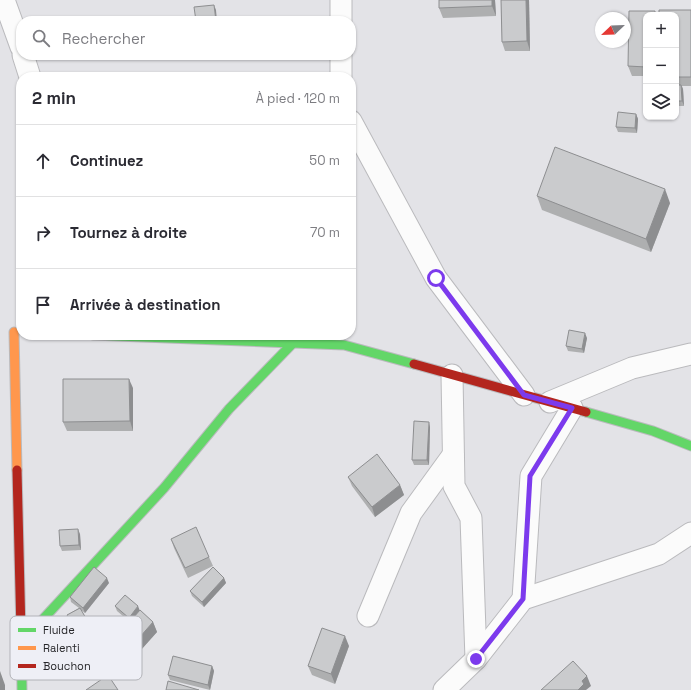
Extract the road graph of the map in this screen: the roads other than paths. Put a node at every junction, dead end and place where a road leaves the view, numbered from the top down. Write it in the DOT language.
graph roads {
  1 [pos="4,0"];
  2 [pos="341,0"];
  3 [pos="341,16"];
  4 [pos="16,34"];
  5 [pos="25,60"];
  6 [pos="341,60"];
  7 [pos="28,72"];
  8 [pos="341,72"];
  9 [pos="356,130"];
  10 [pos="14,332"];
  11 [pos="222,340"];
  12 [pos="329,340"];
  13 [pos="293,343"];
  14 [pos="691,354"];
  15 [pos="452,375"];
  16 [pos="524,395"];
  17 [pos="550,402"];
  18 [pos="572,408"];
  19 [pos="691,446"];
  20 [pos="453,455"];
  21 [pos="691,533"];
  22 [pos="523,599"];
  23 [pos="20,616"];
  24 [pos="46,616"];
  25 [pos="368,616"];
  26 [pos="476,659"];
  27 [pos="22,680"];
  28 [pos="22,690"];
  29 [pos="444,690"];
  1 -- 4 [label="street"];
  2 -- 3 [label="street"];
  5 -- 7 [label="street"];
  6 -- 8 [label="street"];
  9 -- 16 [label="street"];
  10 -- 23 [label="street"];
  11 -- 13 [label="street"];
  12 -- 13 [label="street"];
  12 -- 15 [label="street"];
  13 -- 24 [label="street"];
  14 -- 17 [label="street"];
  15 -- 16 [label="street"];
  15 -- 20 [label="street"];
  16 -- 17 [label="street"];
  17 -- 18 [label="street"];
  18 -- 19 [label="street"];
  18 -- 22 [label="street"];
  20 -- 25 [label="street"];
  20 -- 26 [label="street"];
  21 -- 22 [label="street"];
  22 -- 26 [label="street"];
  26 -- 29 [label="street"];
  27 -- 28 [label="street"];
}
